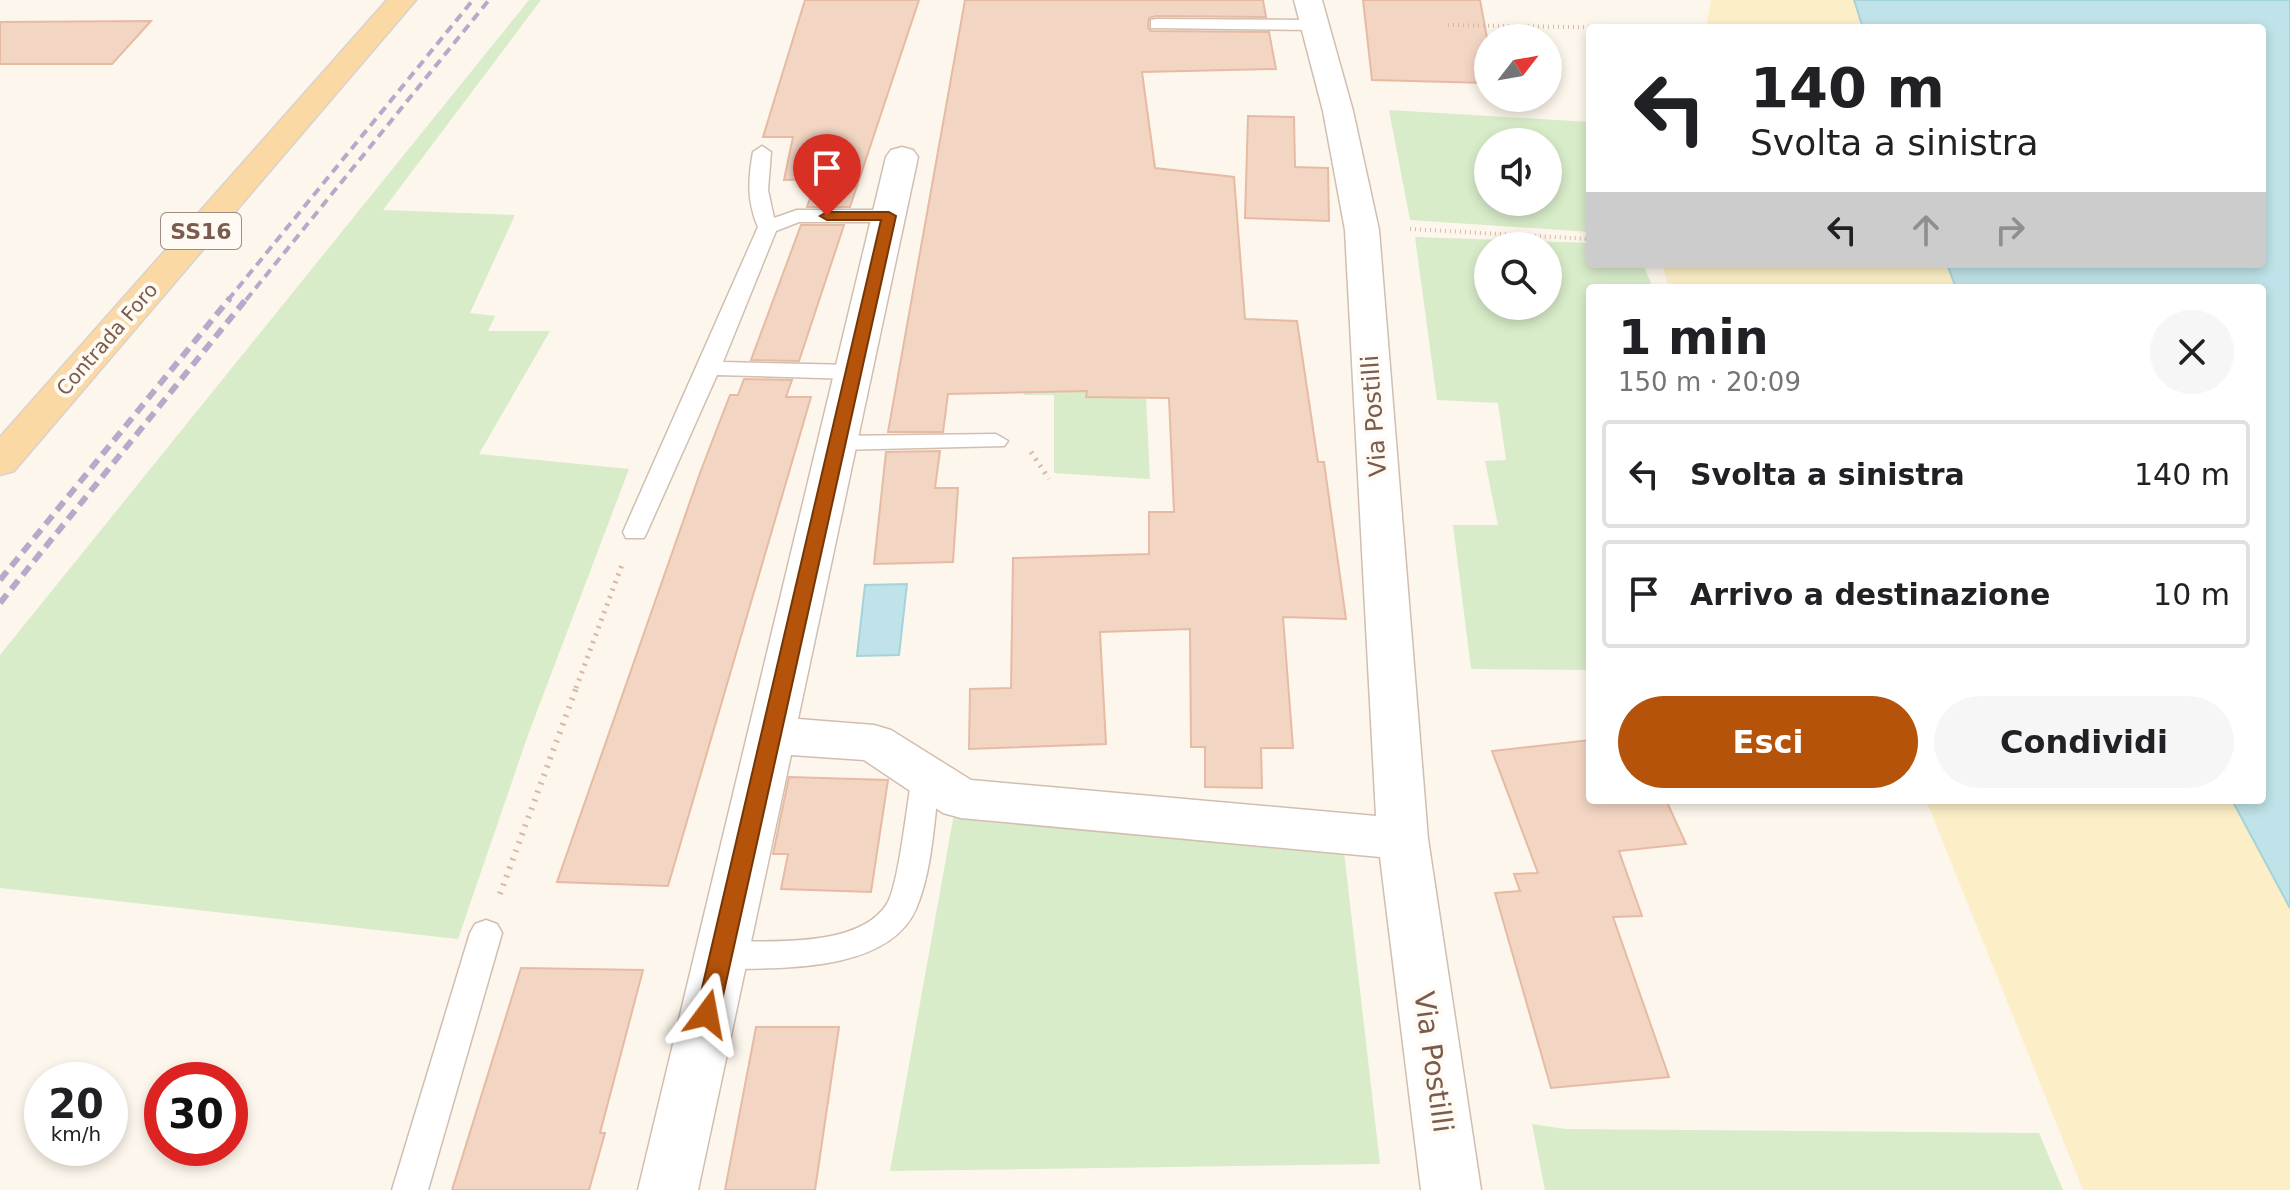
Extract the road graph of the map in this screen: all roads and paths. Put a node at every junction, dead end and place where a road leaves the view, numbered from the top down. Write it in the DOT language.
graph roads {
  1 [pos="402,0"];
  2 [pos="1311,13"];
  3 [pos="1157,24"];
  4 [pos="1448,25"];
  5 [pos="1586,27"];
  6 [pos="762,152"];
  7 [pos="902,157"];
  8 [pos="889,216"];
  9 [pos="1361,226"];
  10 [pos="768,227"];
  11 [pos="1586,239"];
  12 [pos="709,368"];
  13 [pos="854,372"];
  14 [pos="996,441"];
  15 [pos="837,443"];
  16 [pos="0,462"];
  17 [pos="635,532"];
  18 [pos="771,735"];
  19 [pos="926,776"];
  20 [pos="1403,839"];
  21 [pos="486,933"];
  22 [pos="721,955"];
  23 [pos="410,1190"];
  24 [pos="668,1190"];
  25 [pos="1451,1190"];
  1 -- 16 [label="main road, Contrada Foro / SS16"];
  2 -- 3 [label="lane"];
  2 -- 9 [label="street, Via Postilli"];
  4 -- 5 [label="path"];
  6 -- 10 [label="lane"];
  7 -- 8 [label="street"];
  8 -- 10 [label="lane"];
  8 -- 13 [label="street"];
  9 -- 11 [label="path"];
  9 -- 20 [label="street, Via Postilli"];
  10 -- 12 [label="lane"];
  12 -- 13 [label="lane"];
  12 -- 17 [label="lane"];
  13 -- 15 [label="street"];
  14 -- 15 [label="lane"];
  15 -- 18 [label="street"];
  17 -- 21 [label="path"];
  18 -- 19 [label="street"];
  18 -- 22 [label="street"];
  19 -- 20 [label="street"];
  19 -- 22 [label="lane"];
  20 -- 25 [label="street, Via Postilli"];
  21 -- 23 [label="lane"];
  22 -- 24 [label="street"];
}
